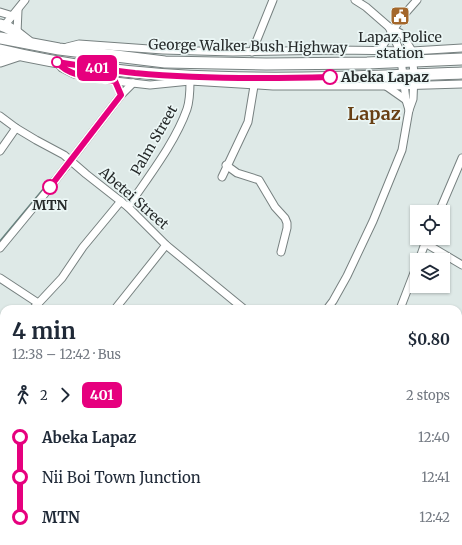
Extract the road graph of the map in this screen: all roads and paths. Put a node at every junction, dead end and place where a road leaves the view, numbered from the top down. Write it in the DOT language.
graph roads {
  1 [pos="25,0"];
  2 [pos="273,0"];
  3 [pos="355,0"];
  4 [pos="417,0"];
  5 [pos="18,10"];
  6 [pos="0,12"];
  7 [pos="13,16"];
  8 [pos="1,26"];
  9 [pos="392,30"];
  10 [pos="17,33"];
  11 [pos="0,38"];
  12 [pos="31,44"];
  13 [pos="462,48"];
  14 [pos="59,49"];
  15 [pos="0,50"];
  16 [pos="379,51"];
  17 [pos="252,52"];
  18 [pos="19,54"];
  19 [pos="407,58"];
  20 [pos="462,59"];
  21 [pos="0,61"];
  22 [pos="57,62"];
  23 [pos="462,72"];
  24 [pos="409,78"];
  25 [pos="115,81"];
  26 [pos="190,81"];
  27 [pos="132,83"];
  28 [pos="462,84"];
  29 [pos="254,86"];
  30 [pos="386,86"];
  31 [pos="121,95"];
  32 [pos="406,100"];
  33 [pos="409,110"];
  34 [pos="0,116"];
  35 [pos="16,128"];
  36 [pos="0,151"];
  37 [pos="462,158"];
  38 [pos="71,161"];
  39 [pos="226,165"];
  40 [pos="222,177"];
  41 [pos="121,201"];
  42 [pos="442,205"];
  43 [pos="128,207"];
  44 [pos="166,245"];
  45 [pos="432,245"];
  46 [pos="0,248"];
  47 [pos="281,252"];
  48 [pos="462,265"];
  49 [pos="0,278"];
  50 [pos="410,283"];
  51 [pos="34,305"];
  52 [pos="36,305"];
  53 [pos="118,305"];
  54 [pos="237,305"];
  55 [pos="330,305"];
  56 [pos="402,305"];
  1 -- 5 [label="street"];
  2 -- 17 [label="street"];
  3 -- 9 [label="street"];
  4 -- 9 [label="street"];
  5 -- 7 [label="street"];
  5 -- 10 [label="street"];
  6 -- 7 [label="street"];
  7 -- 8 [label="street"];
  8 -- 10 [label="highway"];
  9 -- 16 [label="street"];
  9 -- 19 [label="street"];
  9 -- 19 [label="street"];
  10 -- 12 [label="highway"];
  11 -- 12 [label="highway, George Walker Bush Highway"];
  12 -- 14 [label="highway, George Walker Bush Highway"];
  13 -- 19 [label="street, George Walker Bush Highway"];
  14 -- 17 [label="street, George Walker Bush Highway"];
  14 -- 19 [label="highway, George Walker Bush Highway"];
  15 -- 18 [label="highway, George Walker Bush Highway"];
  16 -- 17 [label="street, George Walker Bush Highway"];
  16 -- 19 [label="street, George Walker Bush Highway"];
  18 -- 21 [label="highway"];
  18 -- 22 [label="highway, George Walker Bush Highway"];
  19 -- 20 [label="highway, George Walker Bush Highway"];
  19 -- 24 [label="highway"];
  19 -- 24 [label="highway"];
  22 -- 24 [label="highway, George Walker Bush Highway"];
  22 -- 25 [label="street, George Walker Bush Highway"];
  23 -- 24 [label="highway, George Walker Bush Highway"];
  24 -- 28 [label="street, George Walker Bush Highway"];
  24 -- 30 [label="street, George Walker Bush Highway"];
  24 -- 32 [label="street"];
  24 -- 33 [label="street"];
  25 -- 27 [label="street, George Walker Bush Highway"];
  25 -- 31 [label="street"];
  26 -- 27 [label="street, George Walker Bush Highway"];
  26 -- 29 [label="street, George Walker Bush Highway"];
  26 -- 43 [label="street, Palm Street"];
  27 -- 31 [label="street"];
  29 -- 30 [label="street, George Walker Bush Highway"];
  29 -- 39 [label="street"];
  30 -- 32 [label="street"];
  31 -- 38 [label="street"];
  32 -- 33 [label="street"];
  33 -- 55 [label="street"];
  34 -- 35 [label="street, Abetei Street"];
  35 -- 36 [label="street"];
  35 -- 38 [label="street, Abetei Street"];
  37 -- 42 [label="street"];
  38 -- 41 [label="street, Abetei Street"];
  38 -- 46 [label="street"];
  39 -- 40 [label="street"];
  39 -- 47 [label="street"];
  41 -- 43 [label="street, Abetei Street"];
  41 -- 52 [label="street"];
  43 -- 44 [label="street, Abetei Street"];
  44 -- 53 [label="street"];
  44 -- 54 [label="street, Abetei Street"];
  45 -- 48 [label="street"];
  49 -- 51 [label="street"];
  50 -- 56 [label="street"];
}
